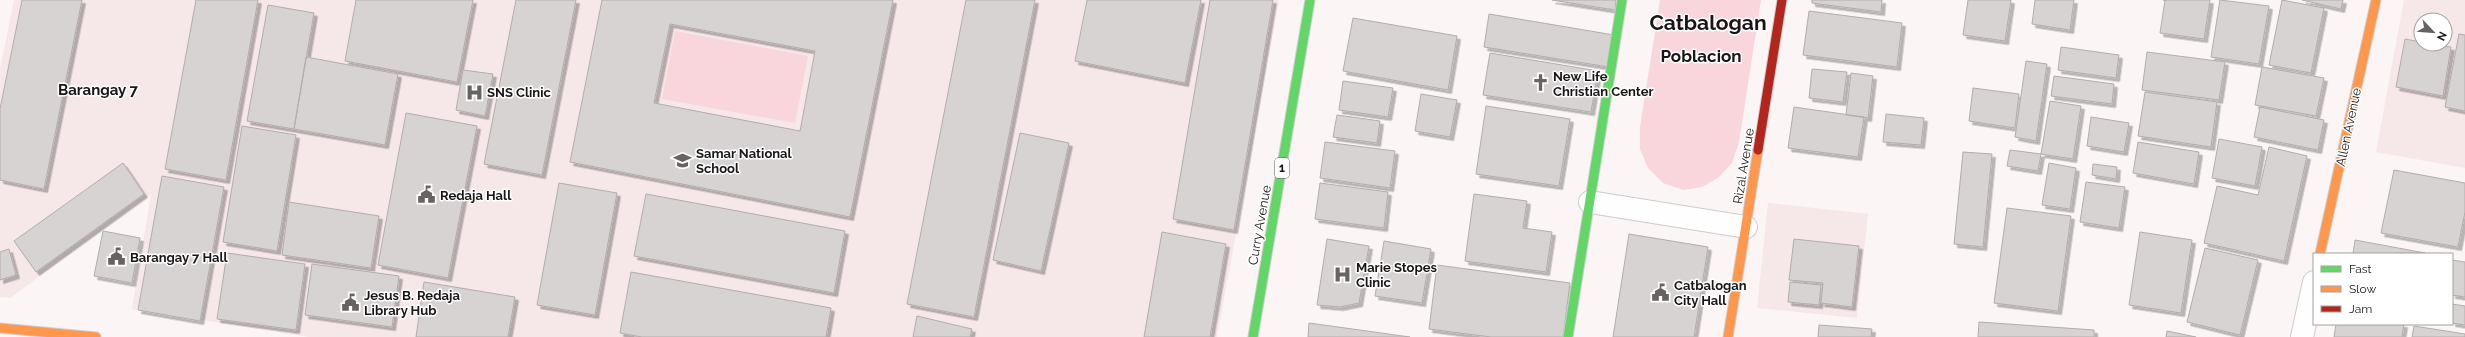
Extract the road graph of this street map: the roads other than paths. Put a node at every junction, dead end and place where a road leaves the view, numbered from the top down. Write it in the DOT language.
graph roads {
  1 [pos="1310,0"];
  2 [pos="1622,0"];
  3 [pos="1782,0"];
  4 [pos="2376,0"];
  5 [pos="1590,202"];
  6 [pos="1746,227"];
  7 [pos="2320,253"];
  8 [pos="2313,287"];
  9 [pos="0,328"];
  10 [pos="29,334"];
  11 [pos="96,337"];
  12 [pos="1253,337"];
  13 [pos="1568,337"];
  14 [pos="1728,337"];
  15 [pos="2302,337"];
  1 -- 12 [label="street, Curry Avenue / 1"];
  2 -- 5 [label="street"];
  3 -- 6 [label="street, Rizal Avenue"];
  4 -- 7 [label="street, Allen Avenue"];
  5 -- 6 [label="street"];
  5 -- 13 [label="street"];
  6 -- 14 [label="street, Rizal Avenue"];
  8 -- 15 [label="street"];
  9 -- 10 [label="street"];
  10 -- 11 [label="street"];
}
